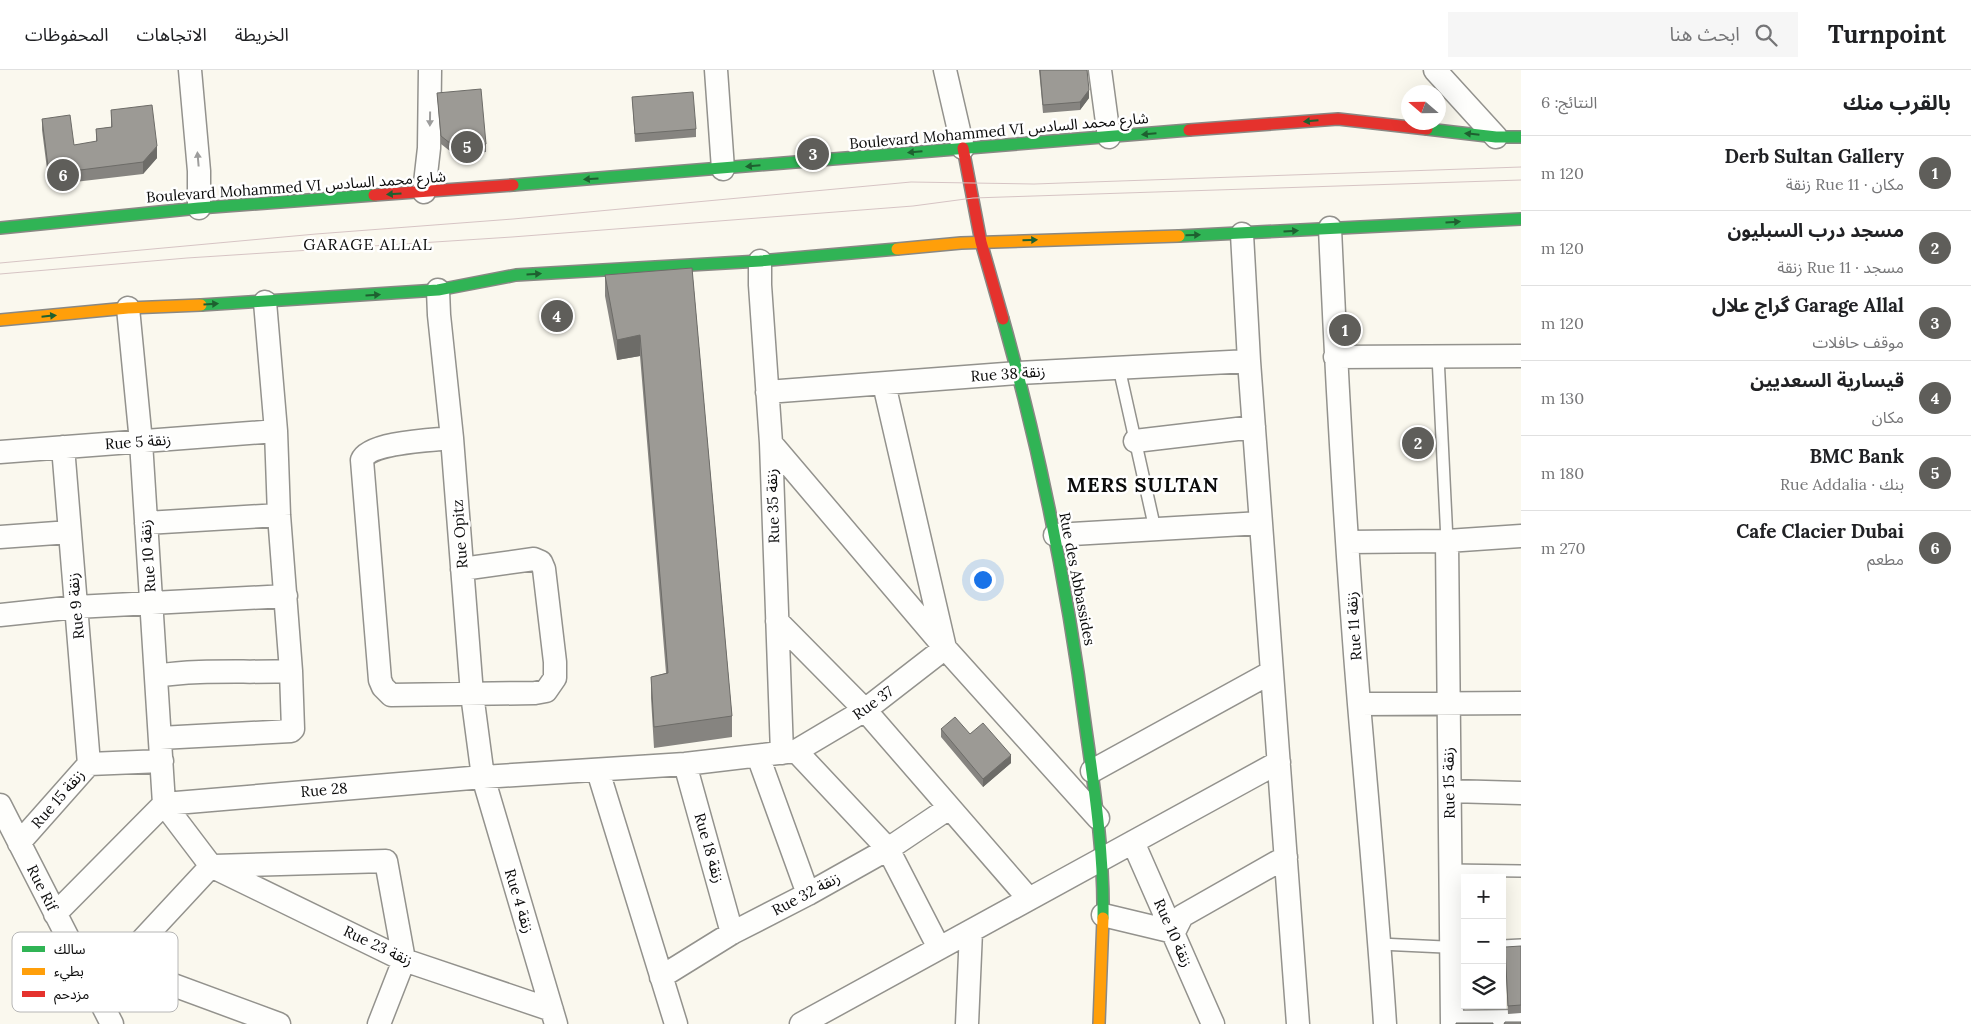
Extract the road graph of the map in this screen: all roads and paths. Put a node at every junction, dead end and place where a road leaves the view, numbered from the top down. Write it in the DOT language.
graph roads {
  1 [pos="190,70"];
  2 [pos="430,70"];
  3 [pos="716,70"];
  4 [pos="945,70"];
  5 [pos="1100,70"];
  6 [pos="1435,70"];
  7 [pos="1109,137"];
  8 [pos="1496,137"];
  9 [pos="1521,137"];
  10 [pos="963,148"];
  11 [pos="723,169"];
  12 [pos="424,192"];
  13 [pos="199,208"];
  14 [pos="1521,219"];
  15 [pos="0,228"];
  16 [pos="1330,228"];
  17 [pos="1242,234"];
  18 [pos="981,242"];
  19 [pos="760,260"];
  20 [pos="438,290"];
  21 [pos="265,302"];
  22 [pos="128,308"];
  23 [pos="0,320"];
  24 [pos="1438,356"];
  25 [pos="1521,356"];
  26 [pos="1335,357"];
  27 [pos="1249,361"];
  28 [pos="1119,368"];
  29 [pos="1018,373"];
  30 [pos="884,384"];
  31 [pos="767,392"];
  32 [pos="1254,426"];
  33 [pos="276,431"];
  34 [pos="452,438"];
  35 [pos="1135,441"];
  36 [pos="141,442"];
  37 [pos="771,443"];
  38 [pos="63,447"];
  39 [pos="0,452"];
  40 [pos="279,514"];
  41 [pos="146,523"];
  42 [pos="1261,523"];
  43 [pos="1155,529"];
  44 [pos="70,532"];
  45 [pos="1055,534"];
  46 [pos="1521,536"];
  47 [pos="0,537"];
  48 [pos="1348,542"];
  49 [pos="1448,542"];
  50 [pos="462,569"];
  51 [pos="286,596"];
  52 [pos="152,604"];
  53 [pos="76,607"];
  54 [pos="0,615"];
  55 [pos="777,621"];
  56 [pos="945,648"];
  57 [pos="291,671"];
  58 [pos="1272,672"];
  59 [pos="156,676"];
  60 [pos="472,694"];
  61 [pos="1448,703"];
  62 [pos="1521,703"];
  63 [pos="1359,704"];
  64 [pos="865,710"];
  65 [pos="160,738"];
  66 [pos="789,752"];
  67 [pos="758,756"];
  68 [pos="162,761"];
  69 [pos="1279,762"];
  70 [pos="89,764"];
  71 [pos="685,764"];
  72 [pos="598,771"];
  73 [pos="1092,771"];
  74 [pos="483,777"];
  75 [pos="1450,791"];
  76 [pos="1521,793"];
  77 [pos="164,804"];
  78 [pos="0,805"];
  79 [pos="950,808"];
  80 [pos="1098,818"];
  81 [pos="1133,842"];
  82 [pos="19,843"];
  83 [pos="888,849"];
  84 [pos="1286,858"];
  85 [pos="1101,860"];
  86 [pos="211,866"];
  87 [pos="1450,870"];
  88 [pos="1521,871"];
  89 [pos="808,894"];
  90 [pos="1029,899"];
  91 [pos="55,914"];
  92 [pos="1103,915"];
  93 [pos="971,931"];
  94 [pos="64,932"];
  95 [pos="150,932"];
  96 [pos="1174,932"];
  97 [pos="732,933"];
  98 [pos="1380,944"];
  99 [pos="1521,945"];
  100 [pos="1506,946"];
  101 [pos="939,948"];
  102 [pos="1458,948"];
  103 [pos="404,960"];
  104 [pos="661,977"];
  105 [pos="178,987"];
  106 [pos="106,1012"];
  107 [pos="554,1017"];
  108 [pos="1521,1020"];
  109 [pos="1452,1023"];
  110 [pos="112,1024"];
  111 [pos="279,1024"];
  112 [pos="379,1024"];
  113 [pos="676,1024"];
  114 [pos="801,1024"];
  115 [pos="967,1024"];
  116 [pos="1099,1024"];
  117 [pos="1213,1024"];
  118 [pos="1298,1024"];
  119 [pos="1385,1024"];
  13 -- 1 [label="street, one-way"];
  2 -- 12 [label="street, one-way"];
  3 -- 11 [label="street"];
  4 -- 10 [label="street"];
  5 -- 7 [label="street"];
  6 -- 8 [label="street"];
  8 -- 7 [label="main road, Boulevard Mohammed VI شارع محمد السادس, one-way"];
  7 -- 10 [label="main road, Boulevard Mohammed VI شارع محمد السادس"];
  8 -- 9 [label="main road, Boulevard Mohammed VI شارع محمد السادس"];
  10 -- 11 [label="main road, Boulevard Mohammed VI شارع محمد السادس, one-way"];
  10 -- 18 [label="main road, Rue des Abbassides"];
  11 -- 12 [label="main road, Boulevard Mohammed VI شارع محمد السادس, one-way"];
  12 -- 13 [label="main road, Boulevard Mohammed VI شارع محمد السادس, one-way"];
  13 -- 15 [label="main road, Boulevard Mohammed VI شارع محمد السادس"];
  16 -- 14 [label="main road, one-way"];
  17 -- 16 [label="main road, one-way"];
  16 -- 26 [label="street, Rue 11 زنقة"];
  18 -- 17 [label="main road, one-way"];
  17 -- 27 [label="street"];
  18 -- 19 [label="main road"];
  18 -- 29 [label="main road, Rue des Abbassides"];
  20 -- 19 [label="main road, one-way"];
  19 -- 31 [label="street, Rue 35 زنقة"];
  21 -- 20 [label="main road, one-way"];
  20 -- 34 [label="street, Rue Opitz"];
  22 -- 21 [label="main road, one-way"];
  21 -- 33 [label="street"];
  23 -- 22 [label="main road, one-way"];
  22 -- 36 [label="street, Rue 10 زنقة"];
  24 -- 25 [label="street"];
  24 -- 26 [label="street"];
  24 -- 49 [label="lane"];
  26 -- 48 [label="street, Rue 11 زنقة"];
  27 -- 28 [label="street, Rue 38 زنقة"];
  27 -- 32 [label="street"];
  28 -- 29 [label="street, Rue 38 زنقة"];
  28 -- 35 [label="lane"];
  29 -- 30 [label="street, Rue 38 زنقة"];
  29 -- 45 [label="main road, Rue des Abbassides"];
  30 -- 31 [label="street, Rue 38 زنقة"];
  30 -- 56 [label="street"];
  31 -- 37 [label="street, Rue 35 زنقة"];
  32 -- 35 [label="street"];
  32 -- 42 [label="street"];
  33 -- 36 [label="street, Rue 5 زنقة"];
  33 -- 40 [label="street"];
  34 -- 50 [label="street, Rue Opitz"];
  34 -- 60 [label="street"];
  35 -- 43 [label="lane"];
  36 -- 38 [label="street, Rue 5 زنقة"];
  36 -- 41 [label="street, Rue 10 زنقة"];
  37 -- 55 [label="street, Rue 35 زنقة"];
  37 -- 56 [label="street"];
  38 -- 39 [label="street, Rue 5 زنقة"];
  38 -- 44 [label="street, Rue 9 زنقة"];
  40 -- 41 [label="street"];
  40 -- 51 [label="street"];
  41 -- 52 [label="street, Rue 10 زنقة"];
  42 -- 43 [label="street"];
  42 -- 58 [label="street"];
  43 -- 45 [label="street"];
  44 -- 47 [label="street"];
  44 -- 53 [label="street, Rue 9 زنقة"];
  45 -- 73 [label="main road, Rue des Abbassides"];
  46 -- 49 [label="street"];
  48 -- 49 [label="street"];
  48 -- 63 [label="street, Rue 11 زنقة"];
  49 -- 61 [label="street, Rue 15 زنقة"];
  50 -- 60 [label="street, Rue Opitz"];
  50 -- 60 [label="street"];
  51 -- 52 [label="street"];
  51 -- 57 [label="street"];
  52 -- 53 [label="street"];
  52 -- 59 [label="street, Rue 10 زنقة"];
  53 -- 54 [label="street"];
  53 -- 70 [label="street, Rue 9 زنقة"];
  55 -- 64 [label="street"];
  55 -- 66 [label="street, Rue 35 زنقة"];
  56 -- 64 [label="street, Rue 37"];
  56 -- 80 [label="street"];
  57 -- 59 [label="street"];
  57 -- 65 [label="street"];
  58 -- 69 [label="street"];
  58 -- 73 [label="street"];
  59 -- 65 [label="street, Rue 10 زنقة"];
  60 -- 74 [label="street, Rue Opitz"];
  61 -- 62 [label="street"];
  61 -- 63 [label="street"];
  61 -- 75 [label="street, Rue 15 زنقة"];
  63 -- 98 [label="street, Rue 11 زنقة"];
  64 -- 66 [label="street, Rue 37"];
  64 -- 79 [label="street"];
  65 -- 68 [label="street, Rue 10 زنقة"];
  66 -- 67 [label="street, Rue 28"];
  66 -- 83 [label="street"];
  67 -- 71 [label="street, Rue 28"];
  67 -- 89 [label="street"];
  68 -- 70 [label="street, Rue 15 زنقة"];
  68 -- 77 [label="street, Rue 10 زنقة"];
  69 -- 81 [label="street"];
  69 -- 84 [label="street"];
  70 -- 82 [label="street, Rue 15 زنقة"];
  71 -- 72 [label="street, Rue 28"];
  71 -- 97 [label="street, Rue 18 زنقة"];
  72 -- 74 [label="street, Rue 28"];
  72 -- 104 [label="street"];
  73 -- 80 [label="main road, Rue des Abbassides"];
  74 -- 77 [label="street, Rue 28"];
  74 -- 107 [label="street, Rue 4 زنقة"];
  75 -- 76 [label="street"];
  75 -- 87 [label="street, Rue 15 زنقة"];
  77 -- 86 [label="street"];
  77 -- 91 [label="street"];
  78 -- 82 [label="street, Rue Rif"];
  79 -- 83 [label="street, Rue 32 زنقة"];
  79 -- 90 [label="street"];
  80 -- 85 [label="main road, Rue des Abbassides"];
  81 -- 85 [label="street"];
  81 -- 96 [label="street, Rue 10 زنقة"];
  82 -- 91 [label="street, Rue Rif"];
  83 -- 89 [label="street, Rue 32 زنقة"];
  83 -- 101 [label="street"];
  84 -- 96 [label="street"];
  84 -- 118 [label="street"];
  85 -- 90 [label="street"];
  85 -- 92 [label="main road, Rue des Abbassides"];
  86 -- 95 [label="street"];
  86 -- 103 [label="street, Rue 23 زنقة"];
  86 -- 103 [label="street"];
  87 -- 88 [label="lane"];
  87 -- 102 [label="street, Rue 15 زنقة"];
  89 -- 97 [label="street, Rue 32 زنقة"];
  90 -- 93 [label="street"];
  91 -- 94 [label="street, Rue Rif"];
  92 -- 96 [label="street"];
  92 -- 116 [label="main road, Rue des Abbassides"];
  93 -- 101 [label="street"];
  93 -- 115 [label="street"];
  96 -- 117 [label="street, Rue 10 زنقة"];
  97 -- 104 [label="street, Rue 32 زنقة"];
  98 -- 102 [label="lane"];
  98 -- 119 [label="street, Rue 11 زنقة"];
  99 -- 100 [label="lane"];
  101 -- 114 [label="street"];
  102 -- 109 [label="street, Rue 15 زنقة"];
  103 -- 107 [label="street, Rue 23 زنقة"];
  103 -- 112 [label="street"];
  104 -- 113 [label="street"];
  105 -- 111 [label="street"];
  106 -- 110 [label="street, Rue Rif"];
  108 -- 109 [label="street"];
}
